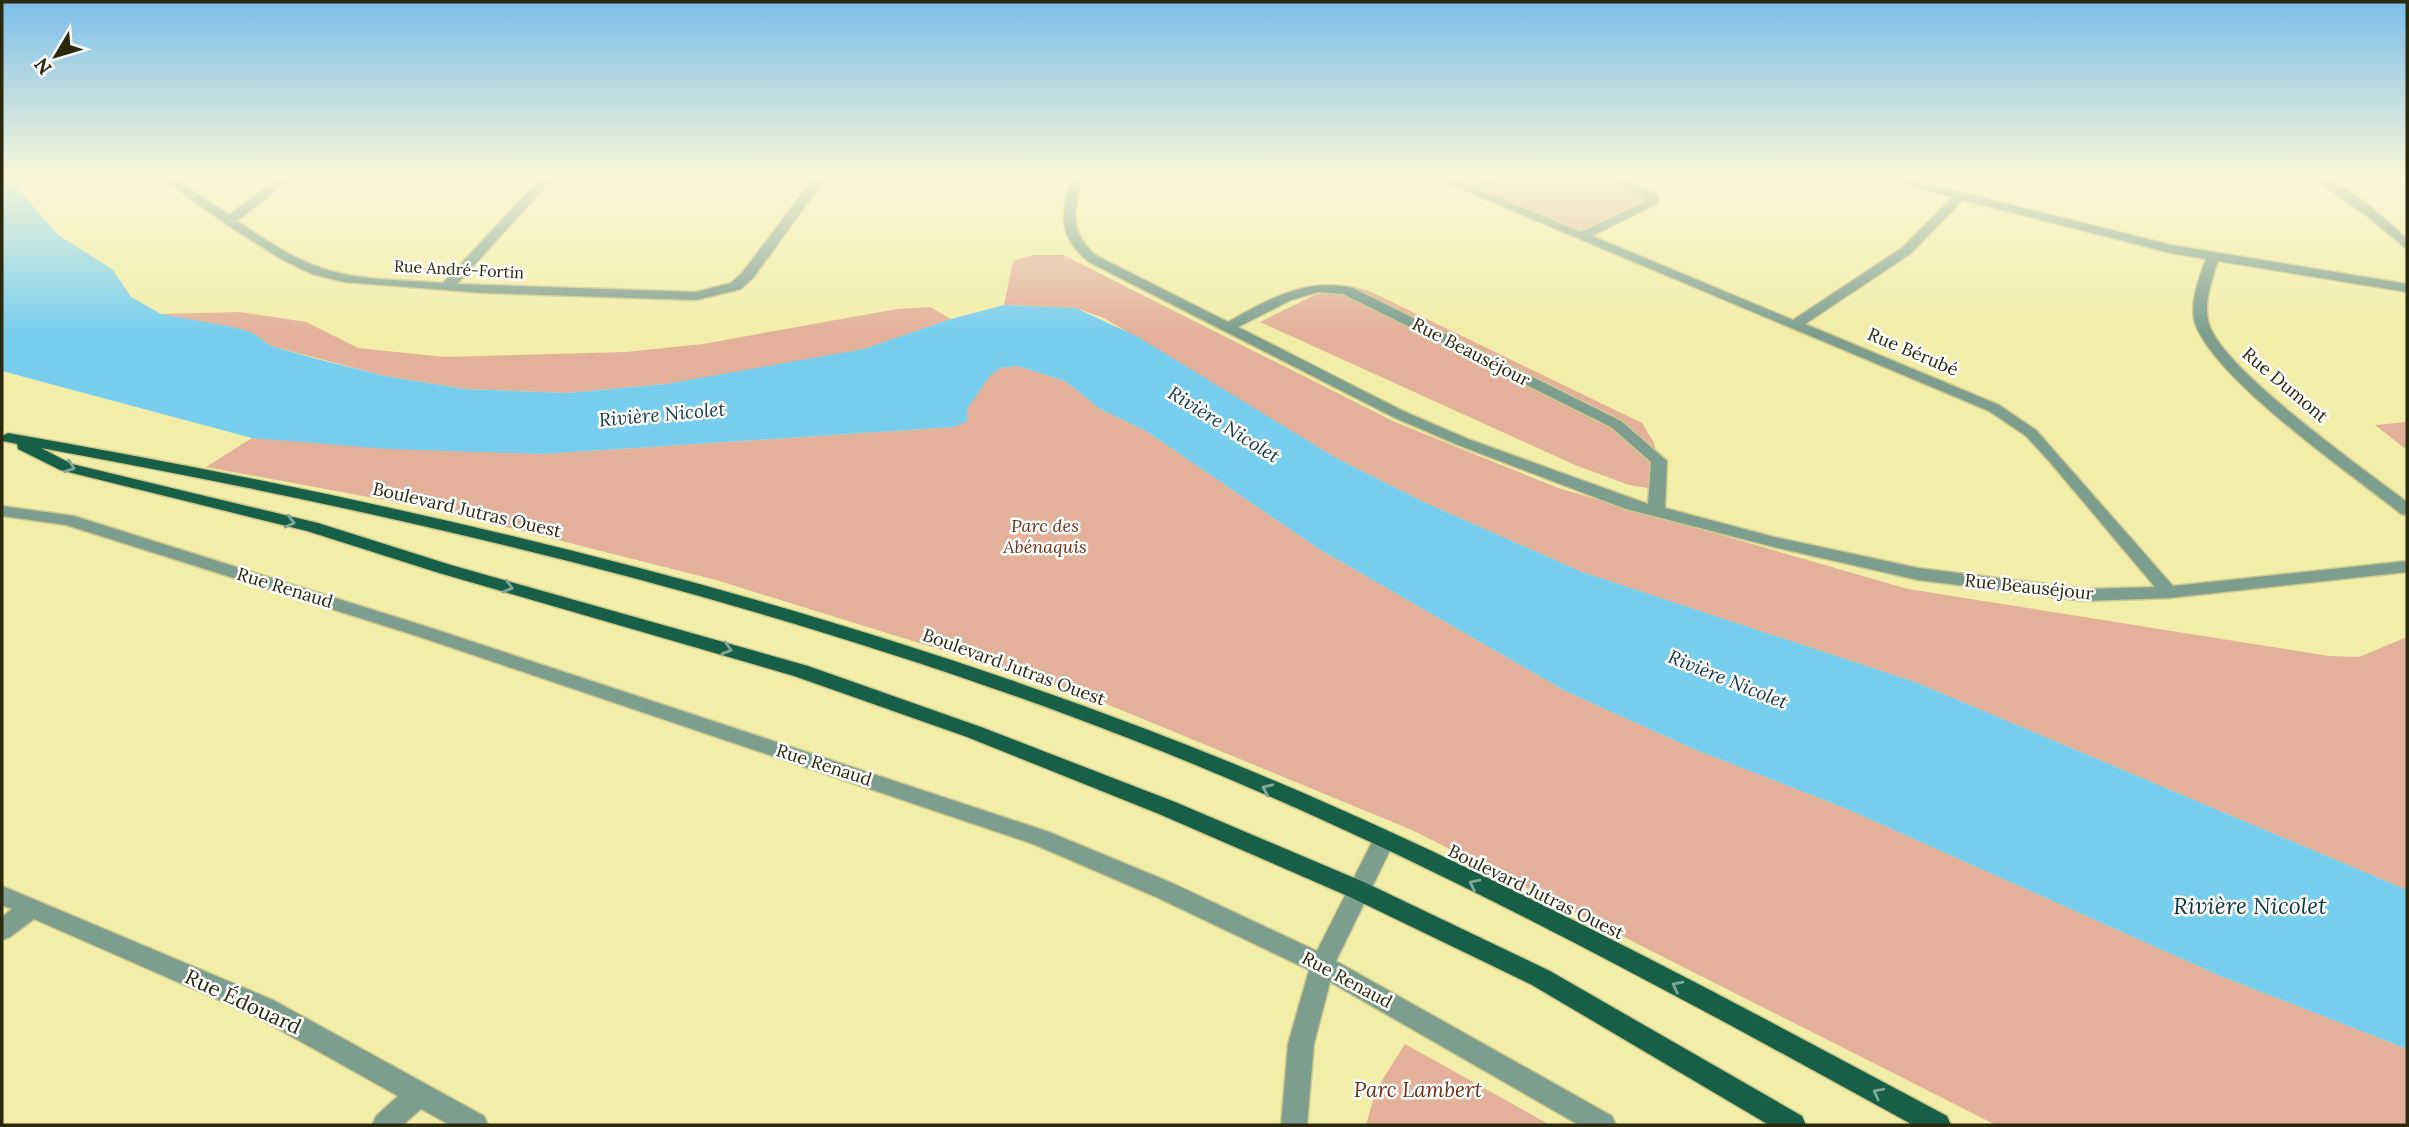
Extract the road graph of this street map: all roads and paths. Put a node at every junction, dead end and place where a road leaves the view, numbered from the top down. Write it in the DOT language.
graph roads {
  1 [pos="245,229"];
  2 [pos="501,229"];
  3 [pos="781,229"];
  4 [pos="1070,229"];
  5 [pos="1561,229"];
  6 [pos="1599,229"];
  7 [pos="1928,229"];
  8 [pos="2091,229"];
  9 [pos="2388,229"];
  10 [pos="1581,237"];
  11 [pos="2407,246"];
  12 [pos="2213,257"];
  13 [pos="447,287"];
  14 [pos="2407,288"];
  15 [pos="1796,324"];
  16 [pos="1227,328"];
  17 [pos="5,437"];
  18 [pos="2407,510"];
  19 [pos="2,511"];
  20 [pos="1656,512"];
  21 [pos="2407,567"];
  22 [pos="2169,592"];
  23 [pos="1384,840"];
  24 [pos="1358,890"];
  25 [pos="2,895"];
  26 [pos="31,908"];
  27 [pos="2,930"];
  28 [pos="1322,965"];
  29 [pos="419,1093"];
  30 [pos="385,1125"];
  31 [pos="475,1125"];
  32 [pos="1294,1125"];
  33 [pos="1603,1125"];
  34 [pos="1793,1125"];
  35 [pos="1938,1125"];
  1 -- 13 [label="street, Rue André-Fortin"];
  2 -- 13 [label="street"];
  3 -- 13 [label="street, Rue André-Fortin"];
  4 -- 16 [label="street, Rue Beauséjour"];
  5 -- 10 [label="street, Rue Bérubé"];
  6 -- 10 [label="street"];
  7 -- 15 [label="street"];
  8 -- 12 [label="street"];
  9 -- 11 [label="street"];
  10 -- 15 [label="street, Rue Bérubé"];
  12 -- 14 [label="street"];
  12 -- 18 [label="street, Rue Dumont"];
  15 -- 22 [label="street, Rue Bérubé"];
  16 -- 20 [label="street, Rue Beauséjour"];
  16 -- 20 [label="street, Rue Beauséjour"];
  23 -- 17 [label="main road, Boulevard Jutras Ouest, one-way"];
  17 -- 24 [label="main road, Boulevard Jutras Ouest, one-way"];
  19 -- 28 [label="street, Rue Renaud"];
  20 -- 22 [label="street, Rue Beauséjour"];
  21 -- 22 [label="street, Rue Beauséjour"];
  23 -- 24 [label="street"];
  35 -- 23 [label="main road, Boulevard Jutras Ouest, one-way"];
  24 -- 28 [label="street"];
  24 -- 34 [label="main road, Boulevard Jutras Ouest"];
  25 -- 26 [label="street, Rue Édouard"];
  26 -- 27 [label="street"];
  26 -- 29 [label="street, Rue Édouard"];
  28 -- 32 [label="street"];
  28 -- 33 [label="street, Rue Renaud"];
  29 -- 30 [label="street"];
  29 -- 31 [label="street, Rue Édouard"];
}
